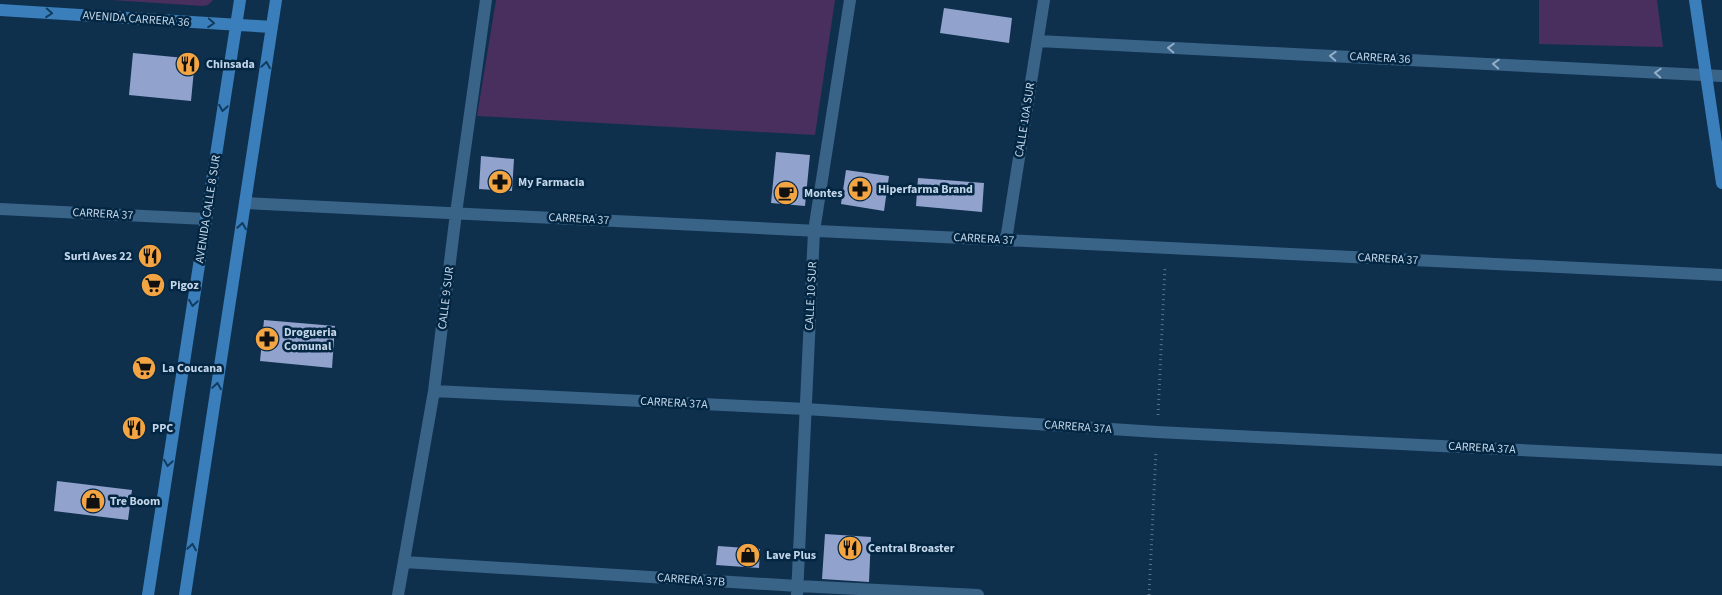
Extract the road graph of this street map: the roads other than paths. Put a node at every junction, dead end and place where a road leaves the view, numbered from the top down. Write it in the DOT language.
graph roads {
  1 [pos="240,0"];
  2 [pos="276,0"];
  3 [pos="486,0"];
  4 [pos="850,0"];
  5 [pos="1044,0"];
  6 [pos="1695,0"];
  7 [pos="0,10"];
  8 [pos="236,25"];
  9 [pos="272,27"];
  10 [pos="1038,41"];
  11 [pos="1706,75"];
  12 [pos="1722,76"];
  13 [pos="1722,183"];
  14 [pos="245,203"];
  15 [pos="0,209"];
  16 [pos="456,213"];
  17 [pos="206,219"];
  18 [pos="814,231"];
  19 [pos="1006,240"];
  20 [pos="1722,275"];
  21 [pos="434,391"];
  22 [pos="806,409"];
  23 [pos="1722,460"];
  24 [pos="404,562"];
  25 [pos="797,591"];
  26 [pos="148,595"];
  27 [pos="185,595"];
  28 [pos="398,595"];
  29 [pos="978,595"];
  1 -- 8 [label="main road, AVENIDA CALLE 8 SUR"];
  2 -- 9 [label="main road"];
  3 -- 16 [label="street, CALLE 9 SUR"];
  4 -- 18 [label="street, CALLE 10 SUR"];
  5 -- 10 [label="street, CALLE 10A SUR"];
  6 -- 11 [label="main road"];
  7 -- 8 [label="main road, AVENIDA CARRERA 36, one-way"];
  8 -- 9 [label="main road, AVENIDA CARRERA 36"];
  8 -- 17 [label="main road, AVENIDA CALLE 8 SUR, one-way"];
  14 -- 9 [label="main road, one-way"];
  11 -- 10 [label="street, CARRERA 36, one-way"];
  10 -- 19 [label="street, CALLE 10A SUR"];
  11 -- 12 [label="street, CARRERA 36"];
  11 -- 13 [label="main road"];
  14 -- 16 [label="street, CARRERA 37"];
  27 -- 14 [label="main road, one-way"];
  15 -- 17 [label="street, CARRERA 37"];
  16 -- 18 [label="street, CARRERA 37"];
  16 -- 21 [label="street, CALLE 9 SUR"];
  17 -- 26 [label="main road, AVENIDA CALLE 8 SUR, one-way"];
  18 -- 19 [label="street, CARRERA 37"];
  18 -- 22 [label="street, CALLE 10 SUR"];
  19 -- 20 [label="street, CARRERA 37"];
  21 -- 22 [label="street, CARRERA 37A"];
  21 -- 24 [label="street, CALLE 9 SUR"];
  22 -- 23 [label="street, CARRERA 37A"];
  22 -- 25 [label="street, CALLE 10 SUR"];
  24 -- 25 [label="street, CARRERA 37B"];
  24 -- 28 [label="street, CALLE 9 SUR"];
  25 -- 29 [label="street, CARRERA 37B"];
}
